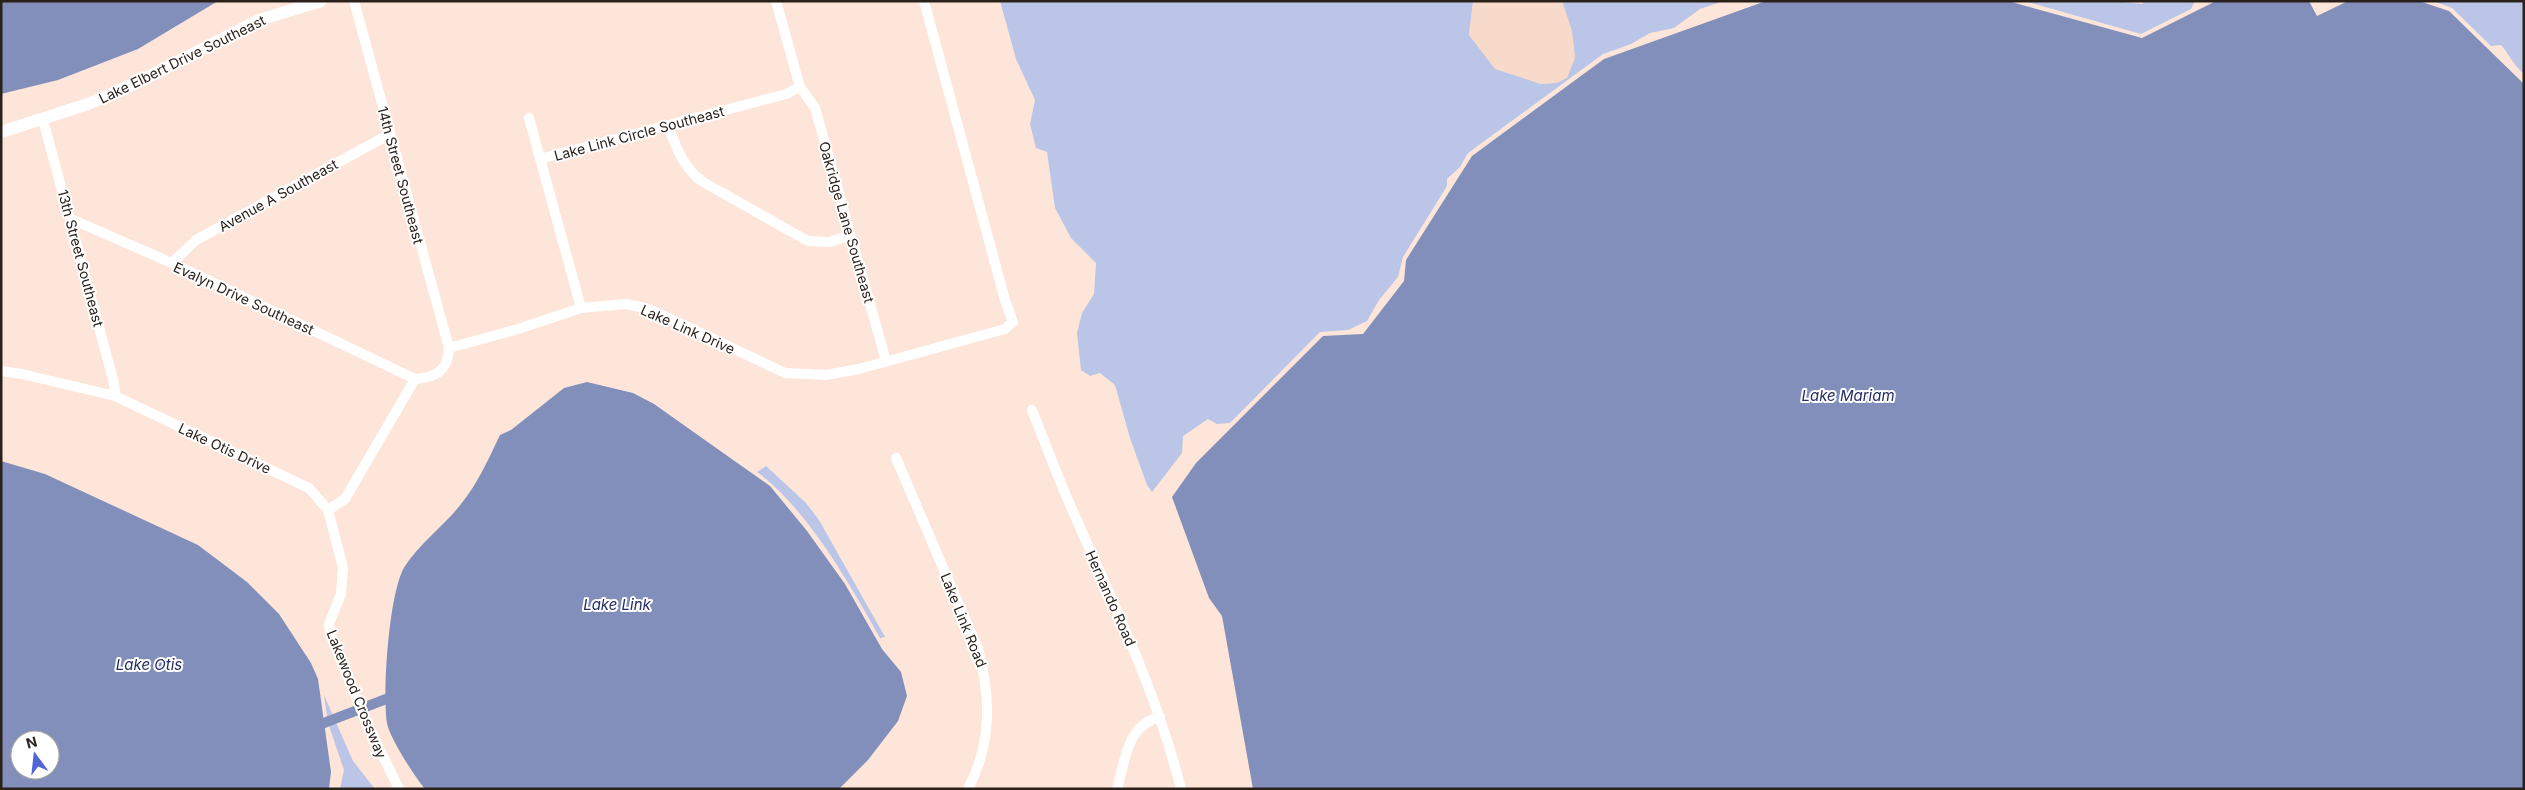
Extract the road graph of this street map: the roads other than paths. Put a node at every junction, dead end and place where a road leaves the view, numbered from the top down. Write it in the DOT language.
graph roads {
  1 [pos="321,1"];
  2 [pos="354,1"];
  3 [pos="776,1"];
  4 [pos="924,1"];
  5 [pos="800,86"];
  6 [pos="529,118"];
  7 [pos="44,120"];
  8 [pos="668,126"];
  9 [pos="1,132"];
  10 [pos="390,134"];
  11 [pos="540,159"];
  12 [pos="71,218"];
  13 [pos="850,235"];
  14 [pos="172,263"];
  15 [pos="580,308"];
  16 [pos="449,348"];
  17 [pos="886,361"];
  18 [pos="1,371"];
  19 [pos="415,379"];
  20 [pos="115,396"];
  21 [pos="1032,410"];
  22 [pos="896,458"];
  23 [pos="328,510"];
  24 [pos="1160,716"];
  25 [pos="399,789"];
  26 [pos="968,789"];
  27 [pos="1117,789"];
  28 [pos="1181,789"];
  1 -- 7 [label="main road, Lake Elbert Drive Southeast"];
  2 -- 10 [label="street, 14th Street Southeast"];
  3 -- 5 [label="street"];
  4 -- 17 [label="street, Lake Link Drive"];
  5 -- 8 [label="street, Lake Link Circle Southeast"];
  5 -- 13 [label="street, Oakridge Lane Southeast"];
  6 -- 11 [label="street"];
  7 -- 9 [label="main road, Lake Elbert Drive Southeast"];
  7 -- 12 [label="street, 13th Street Southeast"];
  8 -- 11 [label="street, Lake Link Circle Southeast"];
  8 -- 13 [label="street"];
  10 -- 14 [label="street, Avenue A Southeast"];
  10 -- 16 [label="street, 14th Street Southeast"];
  11 -- 15 [label="street, Lake Link Circle Southeast"];
  12 -- 14 [label="street, Evalyn Drive Southeast"];
  12 -- 20 [label="street, 13th Street Southeast"];
  13 -- 17 [label="street, Oakridge Lane Southeast"];
  14 -- 19 [label="street, Evalyn Drive Southeast"];
  15 -- 16 [label="street, Lake Link Drive"];
  15 -- 17 [label="street, Lake Link Drive"];
  16 -- 19 [label="street"];
  18 -- 20 [label="street, Lake Otis Drive"];
  19 -- 23 [label="street"];
  20 -- 23 [label="street, Lake Otis Drive"];
  21 -- 24 [label="street, Hernando Road"];
  22 -- 26 [label="street, Lake Link Road"];
  23 -- 25 [label="street, Lakewood Crossway"];
  24 -- 27 [label="street"];
  24 -- 28 [label="street, Hernando Road"];
}
